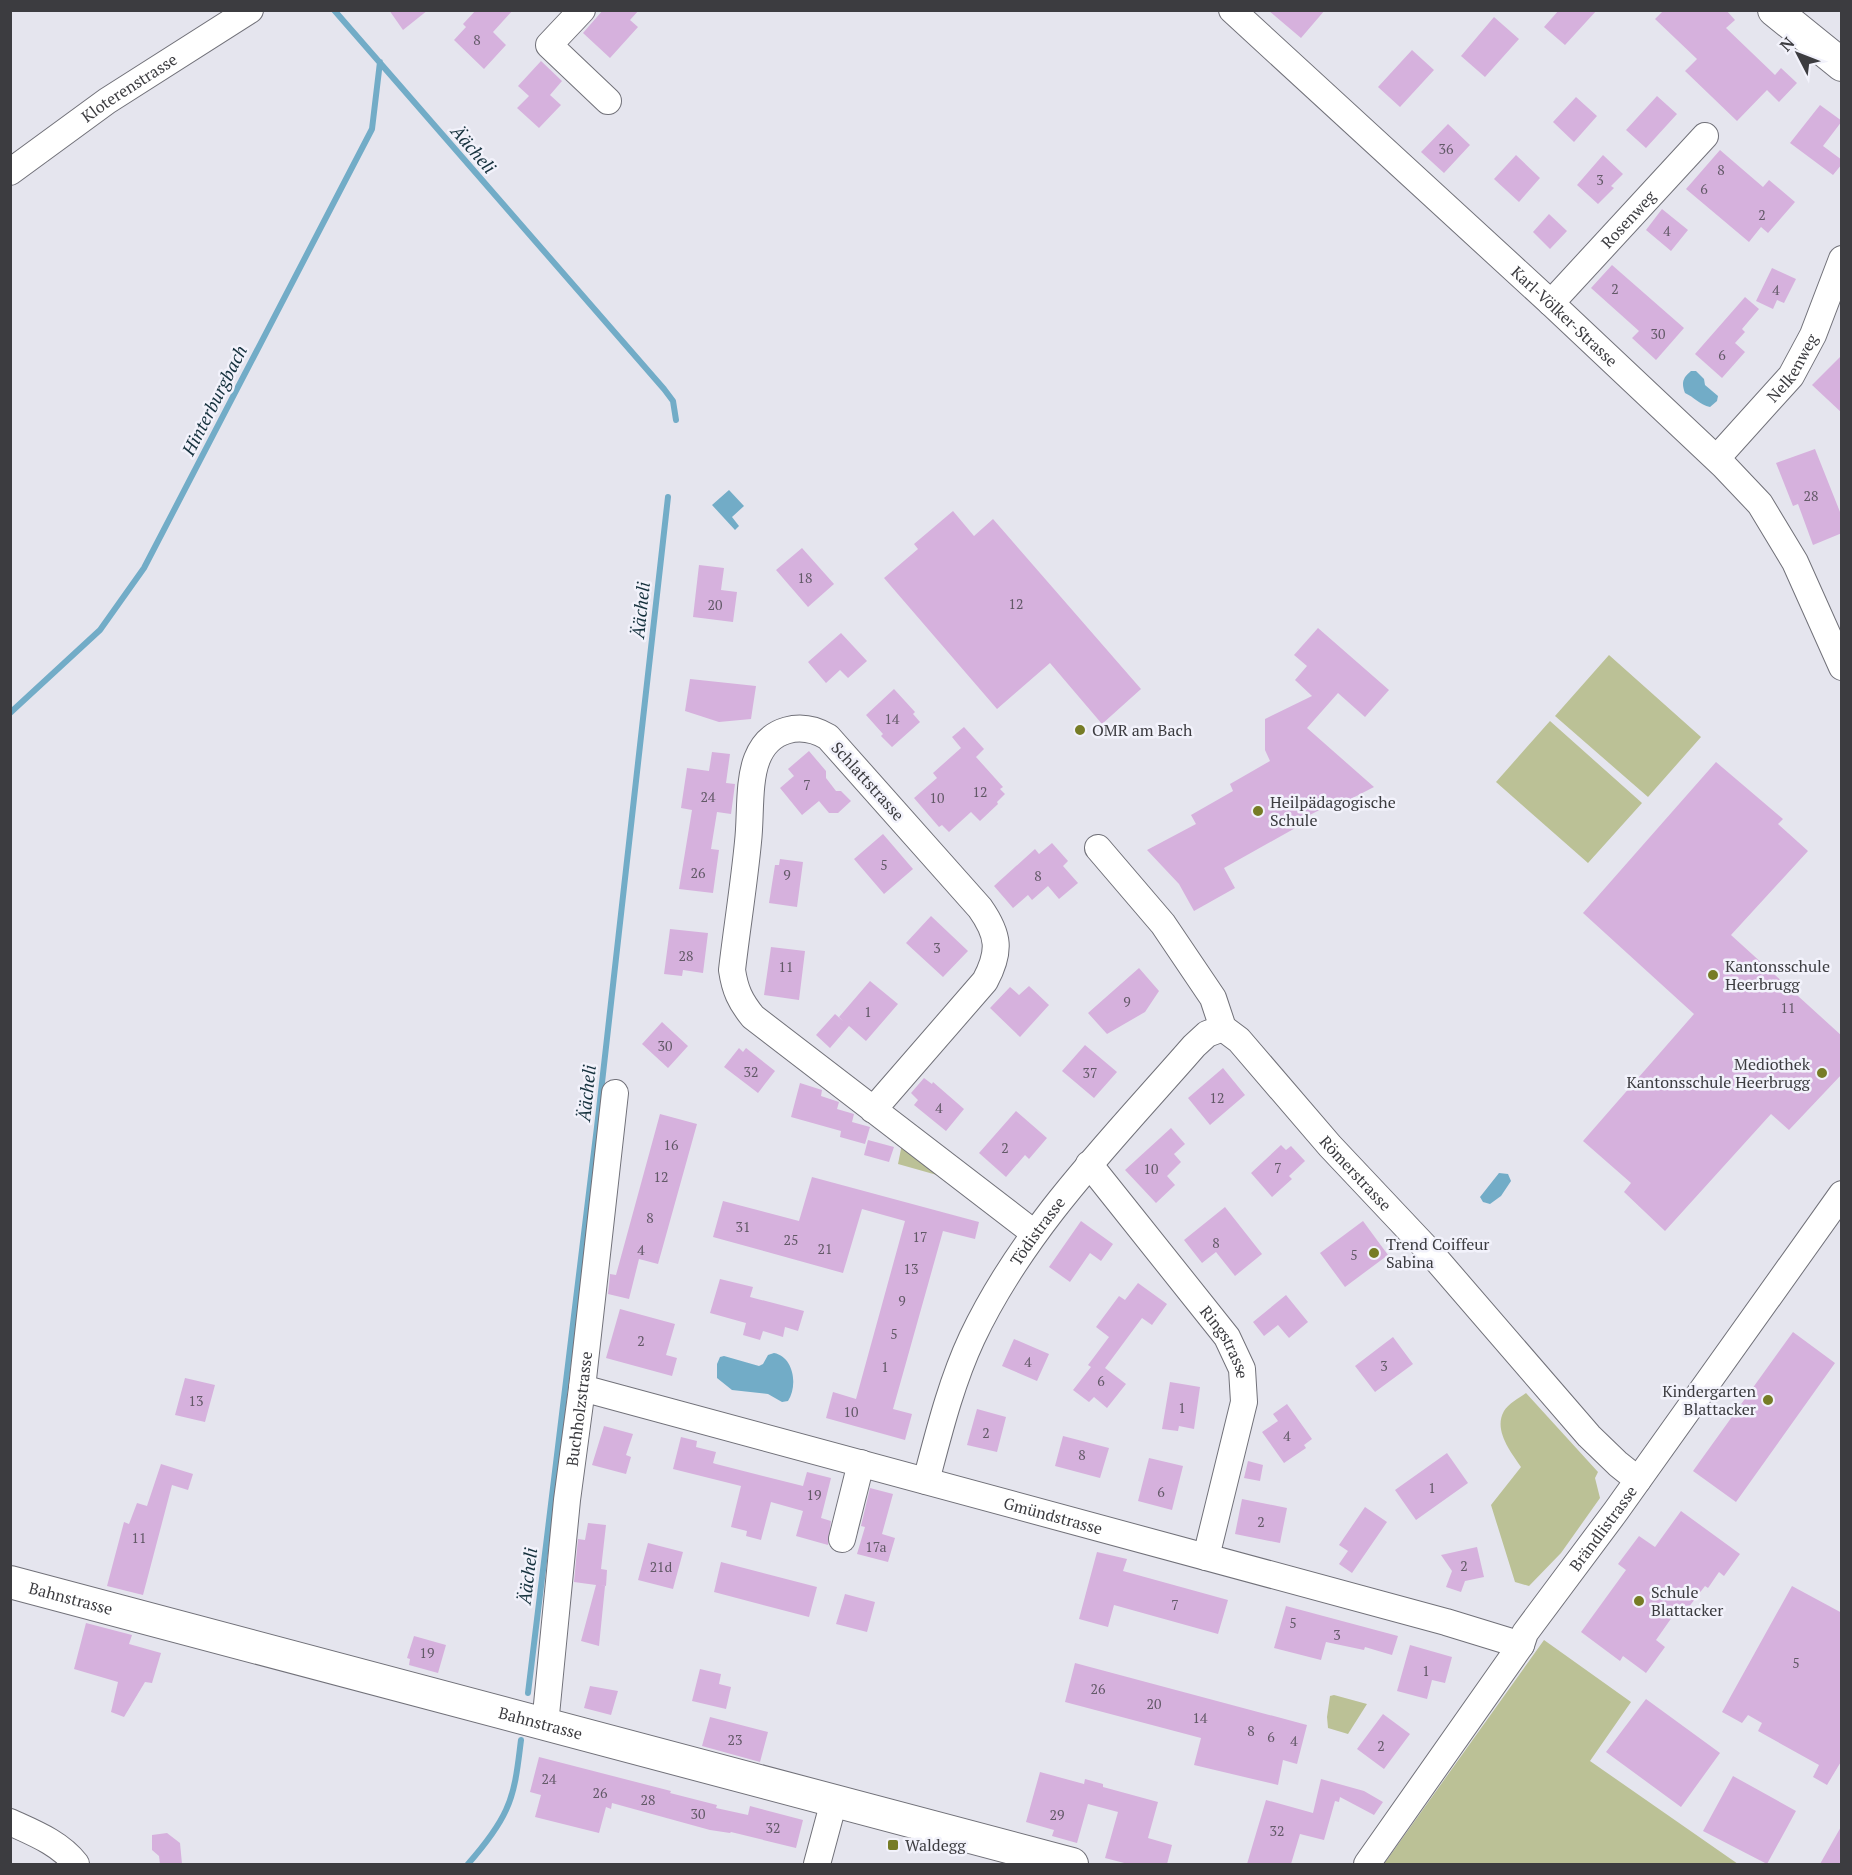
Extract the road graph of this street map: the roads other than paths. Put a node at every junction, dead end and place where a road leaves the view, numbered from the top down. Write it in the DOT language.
graph roads {
  1 [pos="250,10"];
  2 [pos="582,10"];
  3 [pos="1232,10"];
  4 [pos="1774,10"];
  5 [pos="1842,65"];
  6 [pos="608,101"];
  7 [pos="1706,136"];
  8 [pos="10,172"];
  9 [pos="1842,259"];
  10 [pos="1551,303"];
  11 [pos="1717,458"];
  12 [pos="1841,666"];
  13 [pos="1098,848"];
  14 [pos="1223,1028"];
  15 [pos="615,1093"];
  16 [pos="873,1110"];
  17 [pos="1089,1164"];
  18 [pos="1842,1194"];
  19 [pos="1034,1233"];
  20 [pos="582,1388"];
  21 [pos="861,1463"];
  22 [pos="926,1480"];
  23 [pos="1638,1480"];
  24 [pos="842,1539"];
  25 [pos="1206,1557"];
  26 [pos="10,1582"];
  27 [pos="1521,1645"];
  28 [pos="545,1725"];
  29 [pos="834,1801"];
  30 [pos="10,1822"];
  31 [pos="76,1864"];
  32 [pos="817,1864"];
  33 [pos="1072,1864"];
  34 [pos="1367,1864"];
  1 -- 8 [label="street, Kloterenstrasse"];
  2 -- 6 [label="street"];
  3 -- 10 [label="street, Karl-Völker-Strasse"];
  4 -- 5 [label="main road"];
  7 -- 10 [label="street, Rosenweg"];
  9 -- 11 [label="street, Nelkenweg"];
  10 -- 11 [label="street, Karl-Völker-Strasse"];
  11 -- 12 [label="street, Karl-Völker-Strasse"];
  13 -- 14 [label="street"];
  14 -- 17 [label="street, Tödistrasse"];
  14 -- 23 [label="street, Römerstrasse"];
  15 -- 20 [label="street, Buchholzstrasse"];
  16 -- 16 [label="street, Schlattstrasse"];
  16 -- 19 [label="street, Schlattstrasse"];
  17 -- 19 [label="street, Tödistrasse"];
  17 -- 25 [label="street, Ringstrasse"];
  18 -- 23 [label="street, Brändlistrasse"];
  19 -- 22 [label="street, Tödistrasse"];
  20 -- 21 [label="street, Gmündstrasse"];
  20 -- 28 [label="street, Buchholzstrasse"];
  21 -- 22 [label="street, Gmündstrasse"];
  21 -- 24 [label="street"];
  22 -- 25 [label="street, Gmündstrasse"];
  23 -- 27 [label="street, Brändlistrasse"];
  25 -- 27 [label="street, Gmündstrasse"];
  26 -- 28 [label="main road, Bahnstrasse"];
  27 -- 34 [label="street, Brändlistrasse"];
  28 -- 29 [label="main road, Bahnstrasse"];
  29 -- 32 [label="street"];
  29 -- 33 [label="main road, Bahnstrasse"];
  30 -- 31 [label="street"];
}
